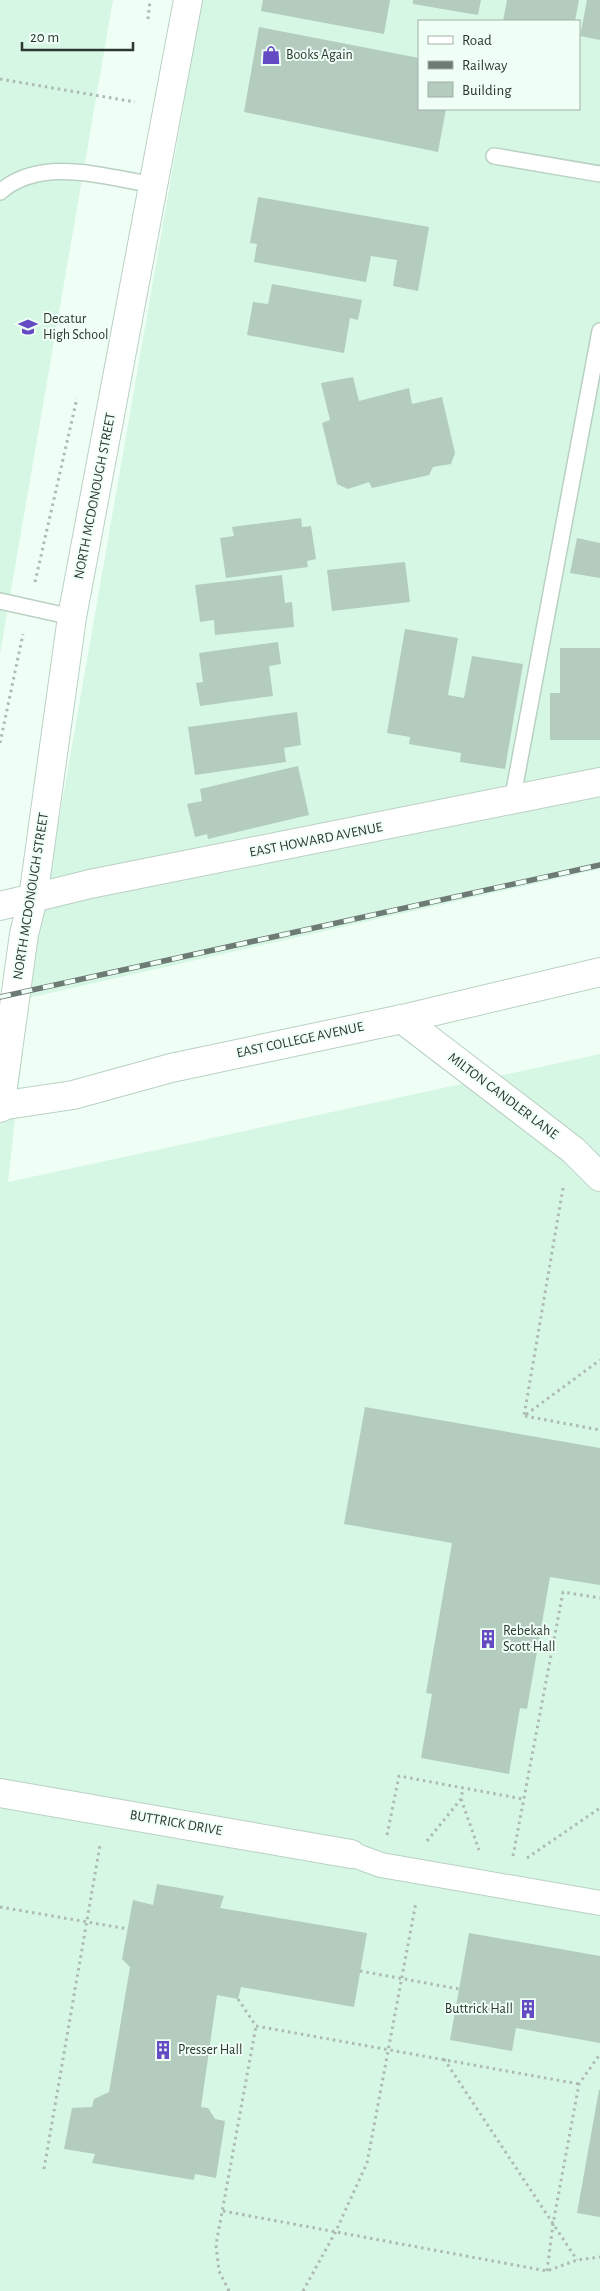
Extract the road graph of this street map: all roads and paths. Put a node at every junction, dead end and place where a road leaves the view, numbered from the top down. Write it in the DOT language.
graph roads {
  1 [pos="188,0"];
  2 [pos="0,79"];
  3 [pos="169,109"];
  4 [pos="494,156"];
  5 [pos="600,174"];
  6 [pos="154,185"];
  7 [pos="0,192"];
  8 [pos="600,331"];
  9 [pos="0,601"];
  10 [pos="72,617"];
  11 [pos="24,633"];
  12 [pos="0,743"];
  13 [pos="600,782"];
  14 [pos="512,801"];
  15 [pos="33,898"];
  16 [pos="0,906"];
  17 [pos="600,972"];
  18 [pos="402,1019"];
  19 [pos="0,1107"];
  20 [pos="600,1177"];
  21 [pos="563,1187"];
  22 [pos="600,1360"];
  23 [pos="524,1416"];
  24 [pos="600,1430"];
  25 [pos="600,1598"];
  26 [pos="463,1788"];
  27 [pos="0,1793"];
  28 [pos="461,1799"];
  29 [pos="524,1799"];
  30 [pos="600,1808"];
  31 [pos="106,1811"];
  32 [pos="351,1854"];
  33 [pos="393,1867"];
  34 [pos="503,1879"];
  35 [pos="600,1903"];
  36 [pos="0,1907"];
  37 [pos="413,1915"];
  38 [pos="87,1921"];
  39 [pos="128,1929"];
  40 [pos="360,1971"];
  41 [pos="402,1979"];
  42 [pos="459,1989"];
  43 [pos="238,1999"];
  44 [pos="256,2026"];
  45 [pos="390,2050"];
  46 [pos="600,2054"];
  47 [pos="444,2059"];
  48 [pos="579,2084"];
  49 [pos="44,2169"];
  50 [pos="223,2211"];
  51 [pos="553,2224"];
  52 [pos="335,2232"];
  53 [pos="600,2257"];
  54 [pos="577,2260"];
  55 [pos="547,2271"];
  56 [pos="229,2291"];
  57 [pos="303,2291"];
  1 -- 3 [label="street, NORTH MCDONOUGH STREET"];
  2 -- 3 [label="path"];
  3 -- 6 [label="street, NORTH MCDONOUGH STREET"];
  4 -- 5 [label="lane"];
  6 -- 7 [label="lane"];
  6 -- 10 [label="street, NORTH MCDONOUGH STREET"];
  8 -- 14 [label="lane"];
  9 -- 10 [label="lane"];
  10 -- 15 [label="street, NORTH MCDONOUGH STREET"];
  11 -- 12 [label="path"];
  13 -- 14 [label="street, EAST HOWARD AVENUE"];
  14 -- 15 [label="street, EAST HOWARD AVENUE"];
  15 -- 16 [label="street, EAST HOWARD AVENUE"];
  15 -- 19 [label="street, NORTH MCDONOUGH STREET"];
  17 -- 18 [label="street, EAST COLLEGE AVENUE"];
  18 -- 19 [label="street, EAST COLLEGE AVENUE"];
  18 -- 20 [label="street, MILTON CANDLER LANE"];
  21 -- 23 [label="path"];
  22 -- 23 [label="path"];
  23 -- 24 [label="path"];
  25 -- 29 [label="path"];
  26 -- 28 [label="path"];
  26 -- 29 [label="path"];
  26 -- 33 [label="path"];
  27 -- 31 [label="street, BUTTRICK DRIVE"];
  28 -- 33 [label="path"];
  28 -- 34 [label="path"];
  29 -- 34 [label="path"];
  30 -- 34 [label="path"];
  31 -- 32 [label="street, BUTTRICK DRIVE"];
  31 -- 38 [label="path"];
  32 -- 33 [label="street"];
  33 -- 34 [label="street"];
  34 -- 35 [label="street"];
  36 -- 38 [label="path"];
  37 -- 41 [label="path"];
  38 -- 39 [label="path"];
  38 -- 49 [label="path"];
  40 -- 41 [label="path"];
  41 -- 42 [label="path"];
  41 -- 45 [label="path"];
  43 -- 44 [label="path"];
  44 -- 45 [label="path"];
  44 -- 50 [label="path"];
  45 -- 47 [label="path"];
  45 -- 52 [label="path"];
  46 -- 48 [label="path"];
  47 -- 48 [label="path"];
  47 -- 51 [label="path"];
  48 -- 51 [label="path"];
  50 -- 52 [label="path"];
  50 -- 56 [label="path"];
  51 -- 54 [label="path"];
  51 -- 55 [label="path"];
  52 -- 55 [label="path"];
  52 -- 57 [label="path"];
  53 -- 54 [label="path"];
  54 -- 55 [label="path"];
}
